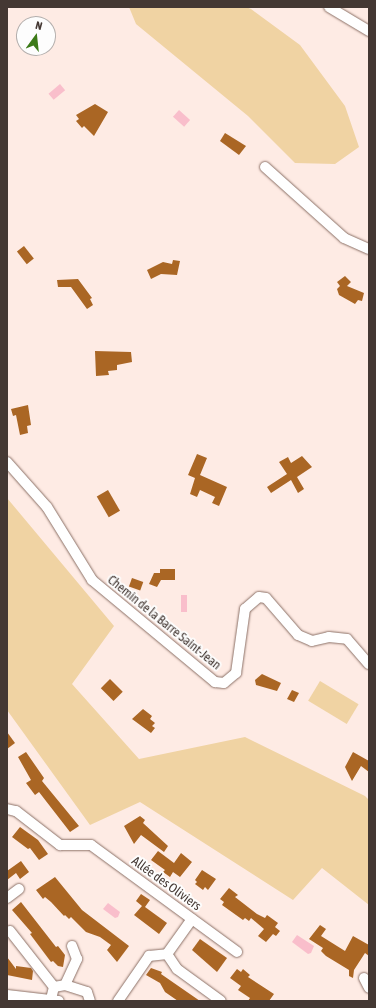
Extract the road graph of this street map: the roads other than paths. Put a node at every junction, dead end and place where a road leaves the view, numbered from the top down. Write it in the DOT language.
graph roads {
  1 [pos="329,7"];
  2 [pos="369,31"];
  3 [pos="265,167"];
  4 [pos="369,249"];
  5 [pos="7,462"];
  6 [pos="369,664"];
  7 [pos="7,809"];
  8 [pos="19,889"];
  9 [pos="7,898"];
  10 [pos="192,919"];
  11 [pos="10,931"];
  12 [pos="72,946"];
  13 [pos="237,952"];
  14 [pos="167,954"];
  15 [pos="364,978"];
  16 [pos="65,985"];
  17 [pos="54,987"];
  18 [pos="369,988"];
  19 [pos="7,995"];
  20 [pos="55,1000"];
  21 [pos="90,1001"];
  22 [pos="118,1001"];
  23 [pos="221,1001"];
  1 -- 2 [label="street"];
  3 -- 4 [label="street"];
  5 -- 6 [label="street, Chemin de la Barre Saint-Jean"];
  7 -- 10 [label="street, Allée des Oliviers"];
  8 -- 9 [label="street"];
  10 -- 13 [label="street, Allée des Oliviers"];
  10 -- 14 [label="street"];
  11 -- 17 [label="street"];
  12 -- 16 [label="street"];
  14 -- 22 [label="street"];
  14 -- 23 [label="street"];
  15 -- 18 [label="street"];
  16 -- 17 [label="street"];
  16 -- 21 [label="street"];
  17 -- 20 [label="street"];
  19 -- 20 [label="street"];
}
